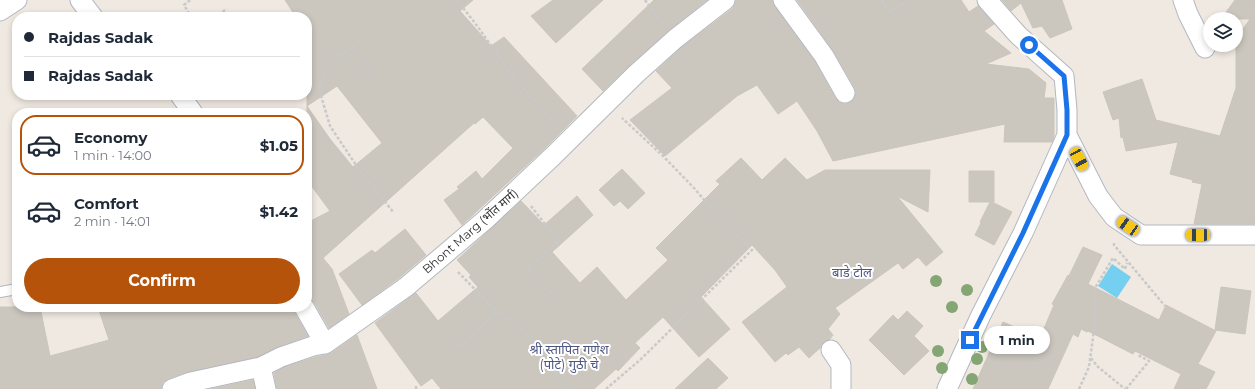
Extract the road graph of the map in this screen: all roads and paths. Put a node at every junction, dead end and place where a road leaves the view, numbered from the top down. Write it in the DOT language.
graph roads {
  1 [pos="17,0"];
  2 [pos="80,0"];
  3 [pos="190,0"];
  4 [pos="457,0"];
  5 [pos="645,0"];
  6 [pos="725,0"];
  7 [pos="783,0"];
  8 [pos="882,0"];
  9 [pos="909,0"];
  10 [pos="987,0"];
  11 [pos="1183,0"];
  12 [pos="227,9"];
  13 [pos="0,10"];
  14 [pos="89,12"];
  15 [pos="188,12"];
  16 [pos="222,12"];
  17 [pos="675,39"];
  18 [pos="1203,44"];
  19 [pos="374,77"];
  20 [pos="845,93"];
  21 [pos="607,103"];
  22 [pos="1067,135"];
  23 [pos="571,139"];
  24 [pos="517,190"];
  25 [pos="394,213"];
  26 [pos="1114,217"];
  27 [pos="1255,235"];
  28 [pos="442,256"];
  29 [pos="1127,263"];
  30 [pos="12,290"];
  31 [pos="0,292"];
  32 [pos="556,298"];
  33 [pos="1165,306"];
  34 [pos="307,312"];
  35 [pos="497,312"];
  36 [pos="325,344"];
  37 [pos="461,346"];
  38 [pos="832,350"];
  39 [pos="1138,355"];
  40 [pos="1091,358"];
  41 [pos="261,367"];
  42 [pos="172,389"];
  43 [pos="266,389"];
  44 [pos="568,389"];
  45 [pos="606,389"];
  46 [pos="841,389"];
  47 [pos="947,389"];
  48 [pos="1079,389"];
  49 [pos="1126,389"];
  1 -- 13 [label="street"];
  2 -- 14 [label="street"];
  3 -- 15 [label="path"];
  4 -- 23 [label="path"];
  5 -- 17 [label="path"];
  6 -- 17 [label="street, Bhont Marg (भाेंत मार्ग)"];
  7 -- 20 [label="street"];
  8 -- 9 [label="path"];
  10 -- 22 [label="street"];
  11 -- 18 [label="street"];
  12 -- 16 [label="path"];
  17 -- 21 [label="street, Bhont Marg (भाेंत मार्ग)"];
  19 -- 25 [label="path"];
  21 -- 23 [label="street, Bhont Marg (भाेंत मार्ग)"];
  21 -- 45 [label="path"];
  22 -- 26 [label="street"];
  22 -- 47 [label="street"];
  23 -- 24 [label="street, Bhont Marg (भाेंत मार्ग)"];
  24 -- 28 [label="street, Bhont Marg (भाेंत मार्ग)"];
  24 -- 32 [label="path"];
  26 -- 27 [label="street"];
  26 -- 29 [label="path"];
  28 -- 35 [label="path"];
  28 -- 36 [label="street, Bhont Marg (भाेंत मार्ग)"];
  29 -- 33 [label="path"];
  29 -- 40 [label="path"];
  30 -- 31 [label="lane"];
  34 -- 36 [label="street"];
  35 -- 37 [label="path"];
  35 -- 44 [label="path"];
  36 -- 41 [label="street, Bhont Marg (भाेंत मार्ग)"];
  38 -- 46 [label="street"];
  39 -- 49 [label="path"];
  40 -- 48 [label="path"];
  40 -- 49 [label="path"];
  41 -- 42 [label="street, Bhont Marg (भाेंत मार्ग)"];
  41 -- 43 [label="street"];
}
